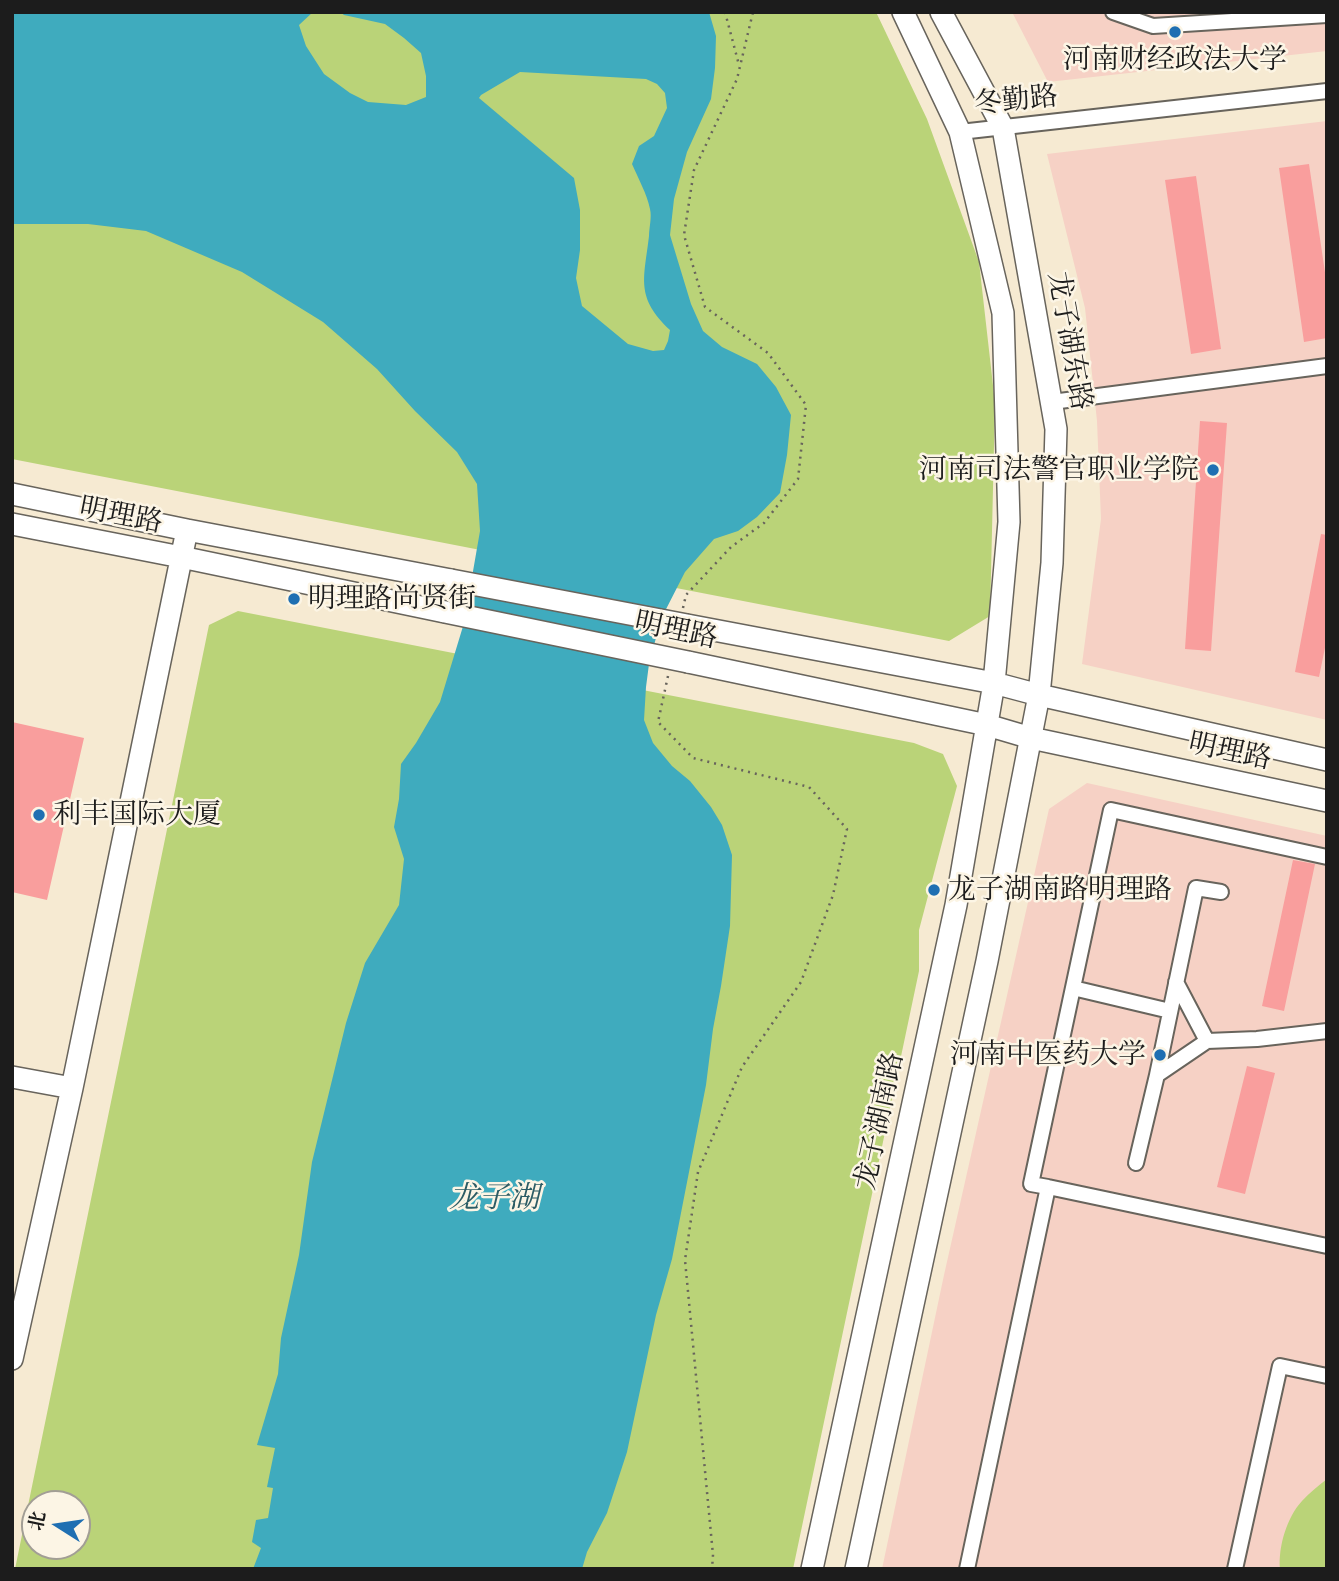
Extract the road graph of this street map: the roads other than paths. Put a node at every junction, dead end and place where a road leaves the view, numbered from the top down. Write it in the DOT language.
graph roads {
  1 [pos="902,12"];
  2 [pos="941,12"];
  3 [pos="1112,12"];
  4 [pos="1327,15"];
  5 [pos="1327,91"];
  6 [pos="1003,128"];
  7 [pos="960,132"];
  8 [pos="1327,366"];
  9 [pos="1052,402"];
  10 [pos="12,494"];
  11 [pos="12,524"];
  12 [pos="187,530"];
  13 [pos="181,557"];
  14 [pos="995,683"];
  15 [pos="1039,695"];
  16 [pos="987,725"];
  17 [pos="1031,738"];
  18 [pos="1327,760"];
  19 [pos="1327,801"];
  20 [pos="1327,857"];
  21 [pos="1221,892"];
  22 [pos="1176,982"];
  23 [pos="1073,988"];
  24 [pos="1170,1011"];
  25 [pos="1327,1031"];
  26 [pos="1207,1041"];
  27 [pos="1157,1076"];
  28 [pos="12,1077"];
  29 [pos="72,1088"];
  30 [pos="1136,1163"];
  31 [pos="1048,1187"];
  32 [pos="1327,1246"];
  33 [pos="12,1359"];
  34 [pos="1327,1376"];
  35 [pos="812,1569"];
  36 [pos="856,1569"];
  37 [pos="967,1569"];
  38 [pos="1235,1569"];
  1 -- 7 [label="street"];
  2 -- 6 [label="street, 龙子湖东路"];
  3 -- 4 [label="street"];
  5 -- 6 [label="street, 冬勤路"];
  6 -- 7 [label="street, 冬勤路"];
  6 -- 9 [label="street, 龙子湖东路"];
  7 -- 14 [label="street"];
  8 -- 9 [label="street"];
  9 -- 15 [label="street, 龙子湖东路"];
  10 -- 12 [label="street, 明理路"];
  11 -- 13 [label="street, 明理路"];
  12 -- 13 [label="street"];
  12 -- 14 [label="street, 明理路, bridge"];
  13 -- 16 [label="street, 明理路, bridge"];
  13 -- 29 [label="street"];
  14 -- 15 [label="street, 明理路"];
  14 -- 16 [label="street, 龙子湖南路"];
  15 -- 17 [label="street"];
  15 -- 18 [label="street, 明理路"];
  16 -- 17 [label="street, 明理路"];
  16 -- 35 [label="street, 龙子湖南路"];
  17 -- 19 [label="street, 明理路"];
  17 -- 36 [label="street"];
  20 -- 23 [label="street"];
  21 -- 22 [label="street"];
  22 -- 24 [label="street"];
  22 -- 26 [label="street"];
  23 -- 24 [label="street"];
  23 -- 31 [label="street"];
  24 -- 27 [label="street"];
  25 -- 26 [label="street"];
  26 -- 27 [label="street"];
  27 -- 30 [label="street"];
  28 -- 29 [label="street"];
  29 -- 33 [label="street"];
  31 -- 32 [label="street"];
  31 -- 37 [label="street"];
  34 -- 38 [label="street"];
}
